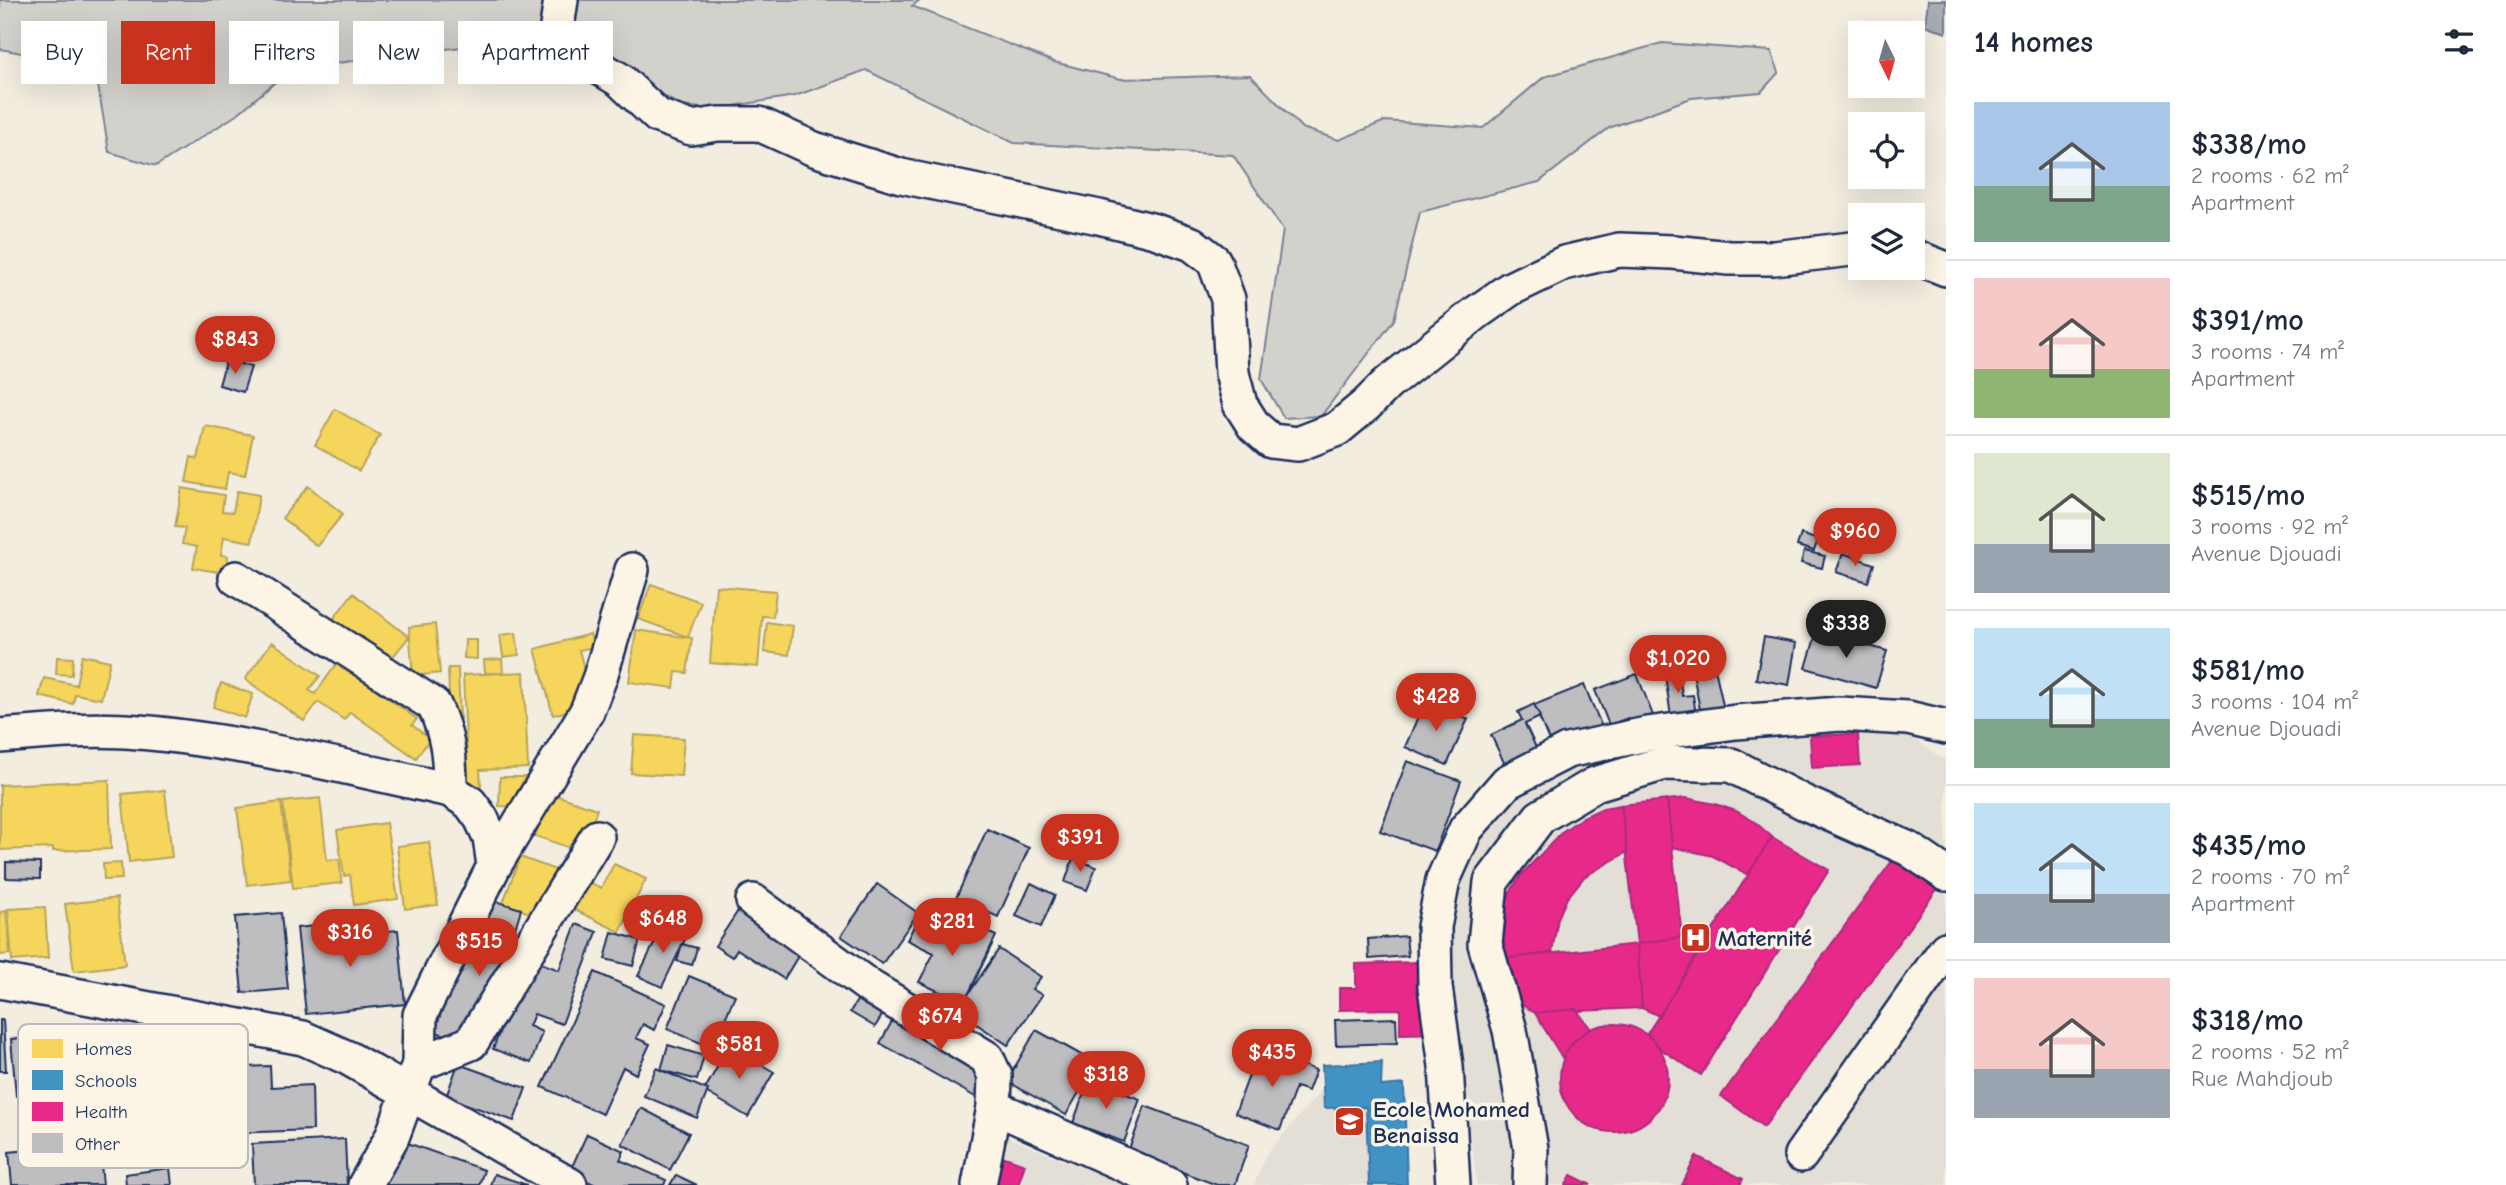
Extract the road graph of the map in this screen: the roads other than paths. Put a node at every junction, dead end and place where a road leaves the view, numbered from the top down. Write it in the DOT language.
graph roads {
  1 [pos="561,0"];
  2 [pos="1848,249"];
  3 [pos="1925,261"];
  4 [pos="1946,269"];
  5 [pos="632,570"];
  6 [pos="236,578"];
  7 [pos="1946,727"];
  8 [pos="0,736"];
  9 [pos="450,790"];
  10 [pos="597,837"];
  11 [pos="494,866"];
  12 [pos="1946,874"];
  13 [pos="753,901"];
  14 [pos="1946,949"];
  15 [pos="0,981"];
  16 [pos="229,1024"];
  17 [pos="248,1028"];
  18 [pos="414,1079"];
  19 [pos="994,1107"];
  20 [pos="1801,1155"];
  21 [pos="560,1182"];
  22 [pos="365,1185"];
  23 [pos="980,1185"];
  24 [pos="1170,1185"];
  25 [pos="1453,1185"];
  26 [pos="1530,1185"];
  1 -- 2 [label="street"];
  3 -- 4 [label="street"];
  5 -- 11 [label="street"];
  6 -- 9 [label="street"];
  7 -- 25 [label="street"];
  8 -- 9 [label="street"];
  9 -- 11 [label="street"];
  10 -- 18 [label="street"];
  11 -- 18 [label="street"];
  12 -- 26 [label="street"];
  13 -- 19 [label="street"];
  14 -- 20 [label="street"];
  15 -- 16 [label="street"];
  17 -- 18 [label="street"];
  18 -- 21 [label="street"];
  18 -- 22 [label="street"];
  19 -- 23 [label="street"];
  19 -- 24 [label="street"];
}
